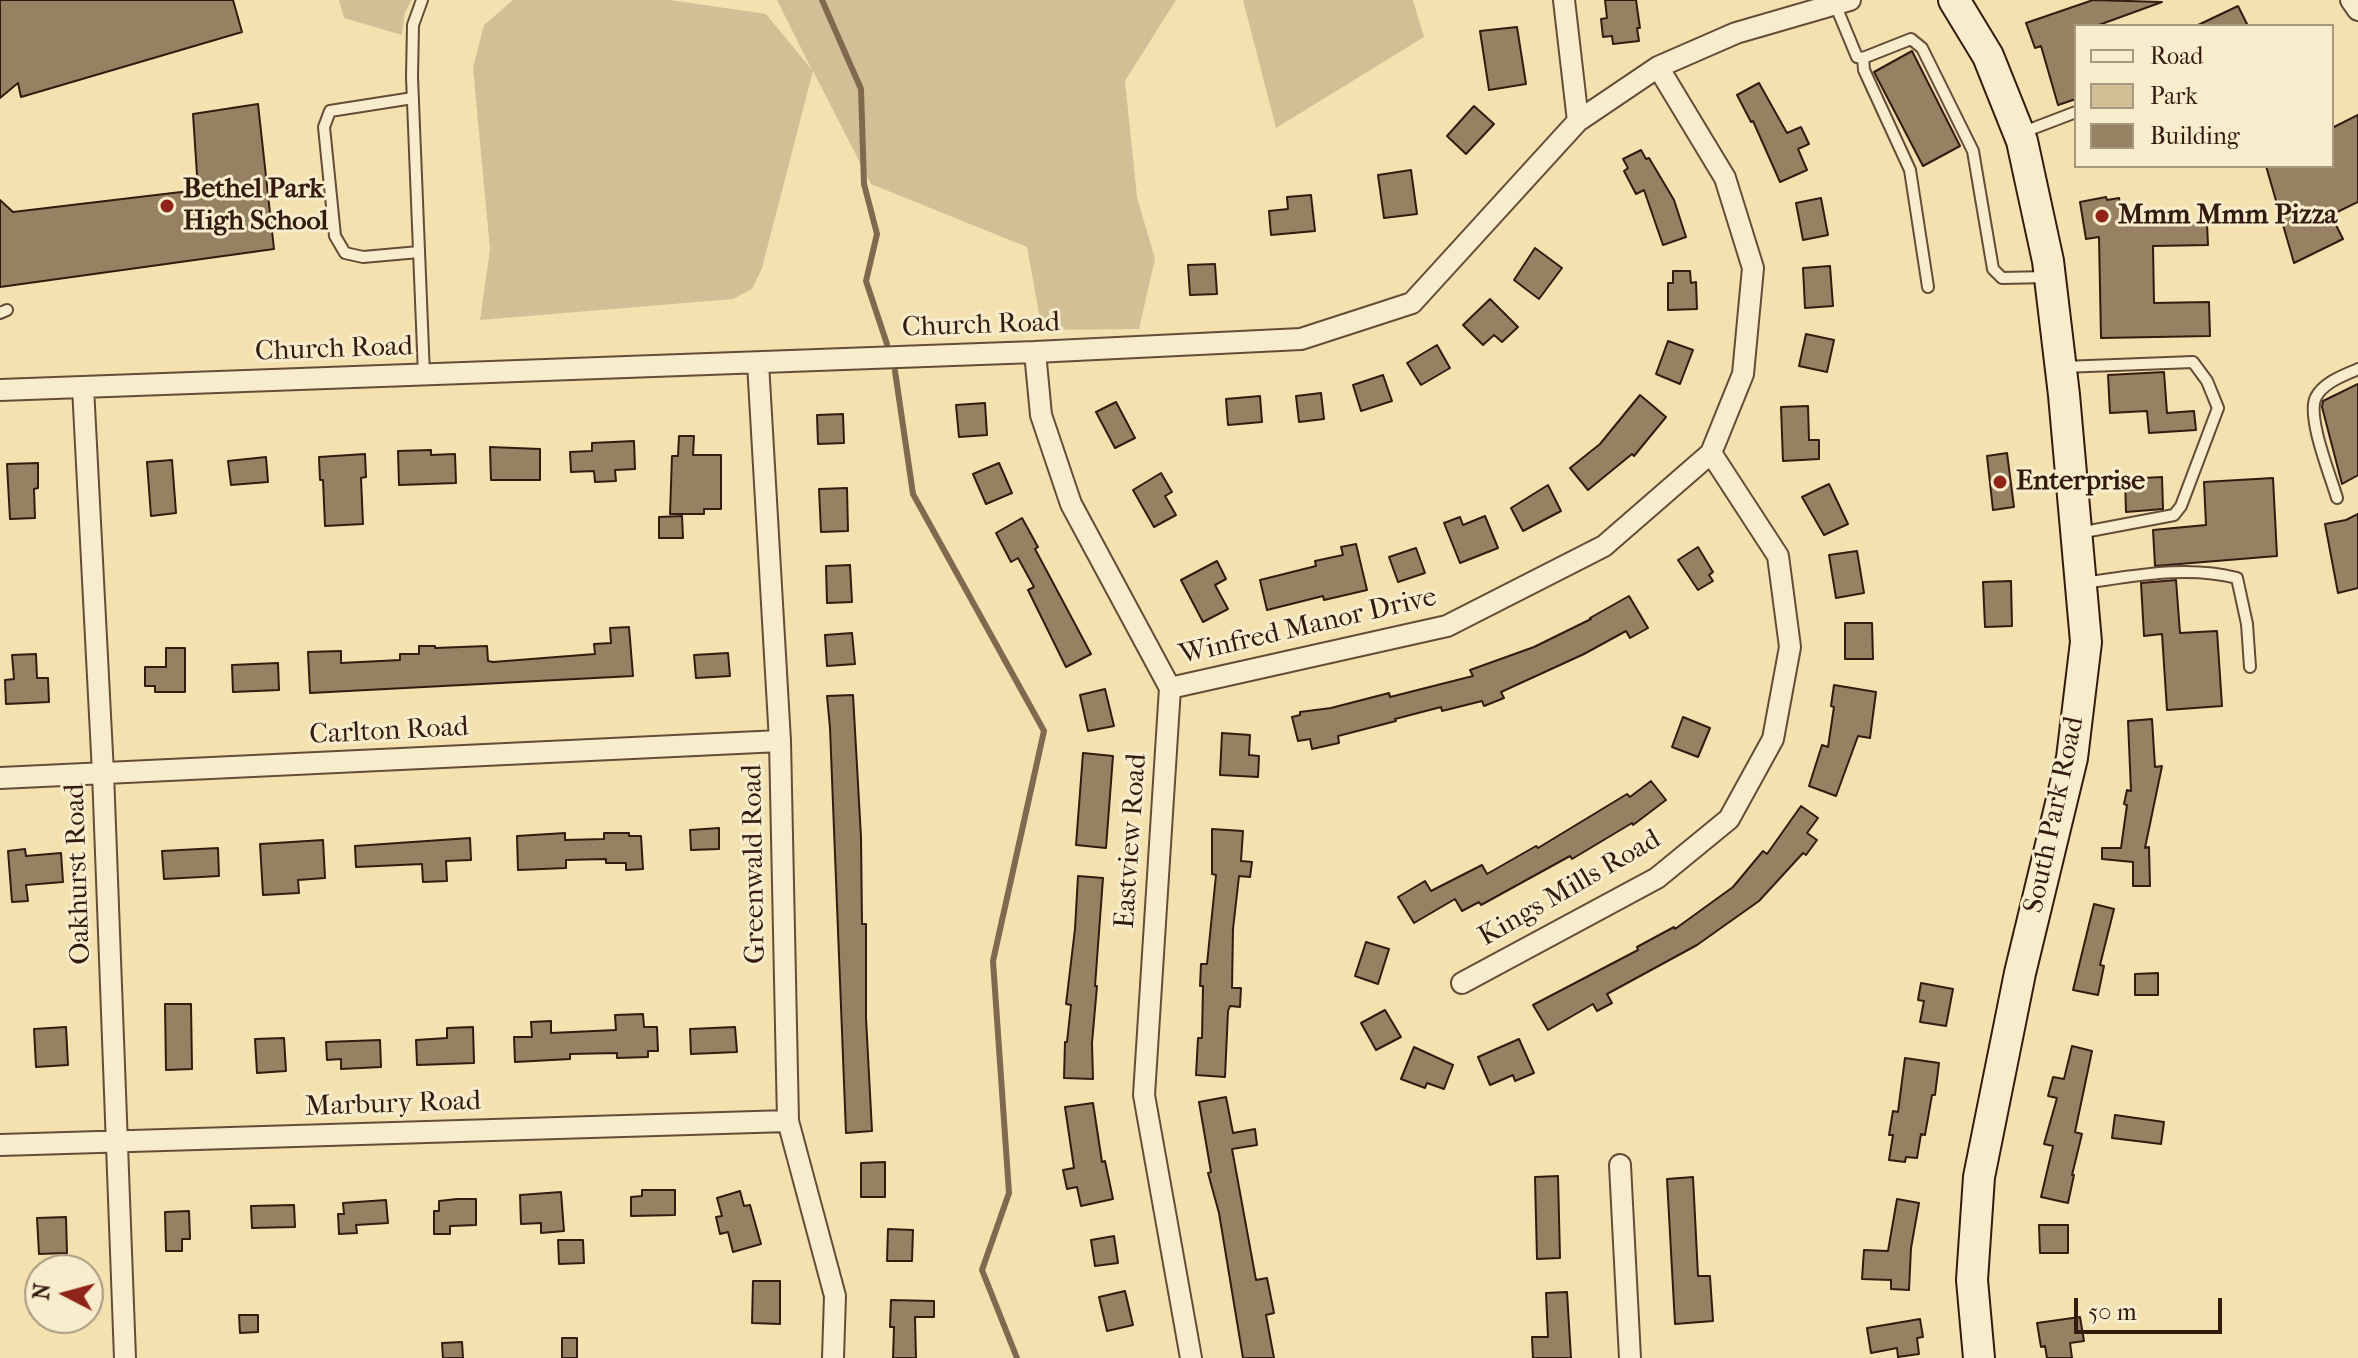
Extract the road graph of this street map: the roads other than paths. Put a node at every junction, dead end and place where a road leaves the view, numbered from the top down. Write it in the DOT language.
graph roads {
  1 [pos="422,0"];
  2 [pos="1564,0"];
  3 [pos="1954,0"];
  4 [pos="2351,0"];
  5 [pos="1843,2"];
  6 [pos="2358,10"];
  7 [pos="1863,58"];
  8 [pos="1658,67"];
  9 [pos="413,98"];
  10 [pos="2074,113"];
  11 [pos="1578,121"];
  12 [pos="2019,134"];
  13 [pos="419,252"];
  14 [pos="2050,277"];
  15 [pos="1928,287"];
  16 [pos="1035,352"];
  17 [pos="758,363"];
  18 [pos="2061,367"];
  19 [pos="2358,369"];
  20 [pos="424,375"];
  21 [pos="83,387"];
  22 [pos="0,390"];
  23 [pos="1711,453"];
  24 [pos="2337,498"];
  25 [pos="2077,533"];
  26 [pos="2081,584"];
  27 [pos="2250,667"];
  28 [pos="1170,688"];
  29 [pos="780,741"];
  30 [pos="103,773"];
  31 [pos="0,778"];
  32 [pos="1462,983"];
  33 [pos="788,1121"];
  34 [pos="118,1141"];
  35 [pos="0,1145"];
  36 [pos="1620,1165"];
  37 [pos="125,1358"];
  38 [pos="833,1358"];
  39 [pos="1191,1358"];
  40 [pos="1630,1358"];
  41 [pos="1979,1358"];
  1 -- 9 [label="lane"];
  2 -- 11 [label="street"];
  3 -- 12 [label="main road, South Park Road"];
  4 -- 6 [label="street"];
  5 -- 7 [label="lane"];
  5 -- 8 [label="street, Church Road"];
  7 -- 14 [label="lane"];
  7 -- 15 [label="lane"];
  8 -- 11 [label="street, Church Road"];
  8 -- 23 [label="street, Winfred Manor Drive"];
  9 -- 13 [label="lane"];
  9 -- 13 [label="lane"];
  10 -- 12 [label="lane"];
  11 -- 16 [label="street, Church Road"];
  12 -- 14 [label="main road, South Park Road"];
  13 -- 20 [label="lane"];
  14 -- 18 [label="main road, South Park Road"];
  16 -- 17 [label="street, Church Road"];
  16 -- 28 [label="street"];
  17 -- 20 [label="street, Church Road"];
  17 -- 29 [label="street, Greenwald Road"];
  18 -- 25 [label="main road, South Park Road"];
  18 -- 25 [label="lane"];
  19 -- 24 [label="lane"];
  20 -- 21 [label="street, Church Road"];
  21 -- 22 [label="street, Church Road"];
  21 -- 30 [label="street, Oakhurst Road"];
  23 -- 28 [label="street, Winfred Manor Drive"];
  23 -- 32 [label="street, Kings Mills Road"];
  25 -- 26 [label="main road, South Park Road"];
  26 -- 27 [label="lane"];
  26 -- 41 [label="main road, South Park Road"];
  28 -- 39 [label="street, Eastview Road"];
  29 -- 30 [label="street, Carlton Road"];
  29 -- 33 [label="street, Greenwald Road"];
  30 -- 31 [label="street, Carlton Road"];
  30 -- 34 [label="street, Oakhurst Road"];
  33 -- 34 [label="street, Marbury Road"];
  33 -- 38 [label="street, Greenwald Road"];
  34 -- 35 [label="street, Marbury Road"];
  34 -- 37 [label="street, Oakhurst Road"];
  36 -- 40 [label="street"];
}
